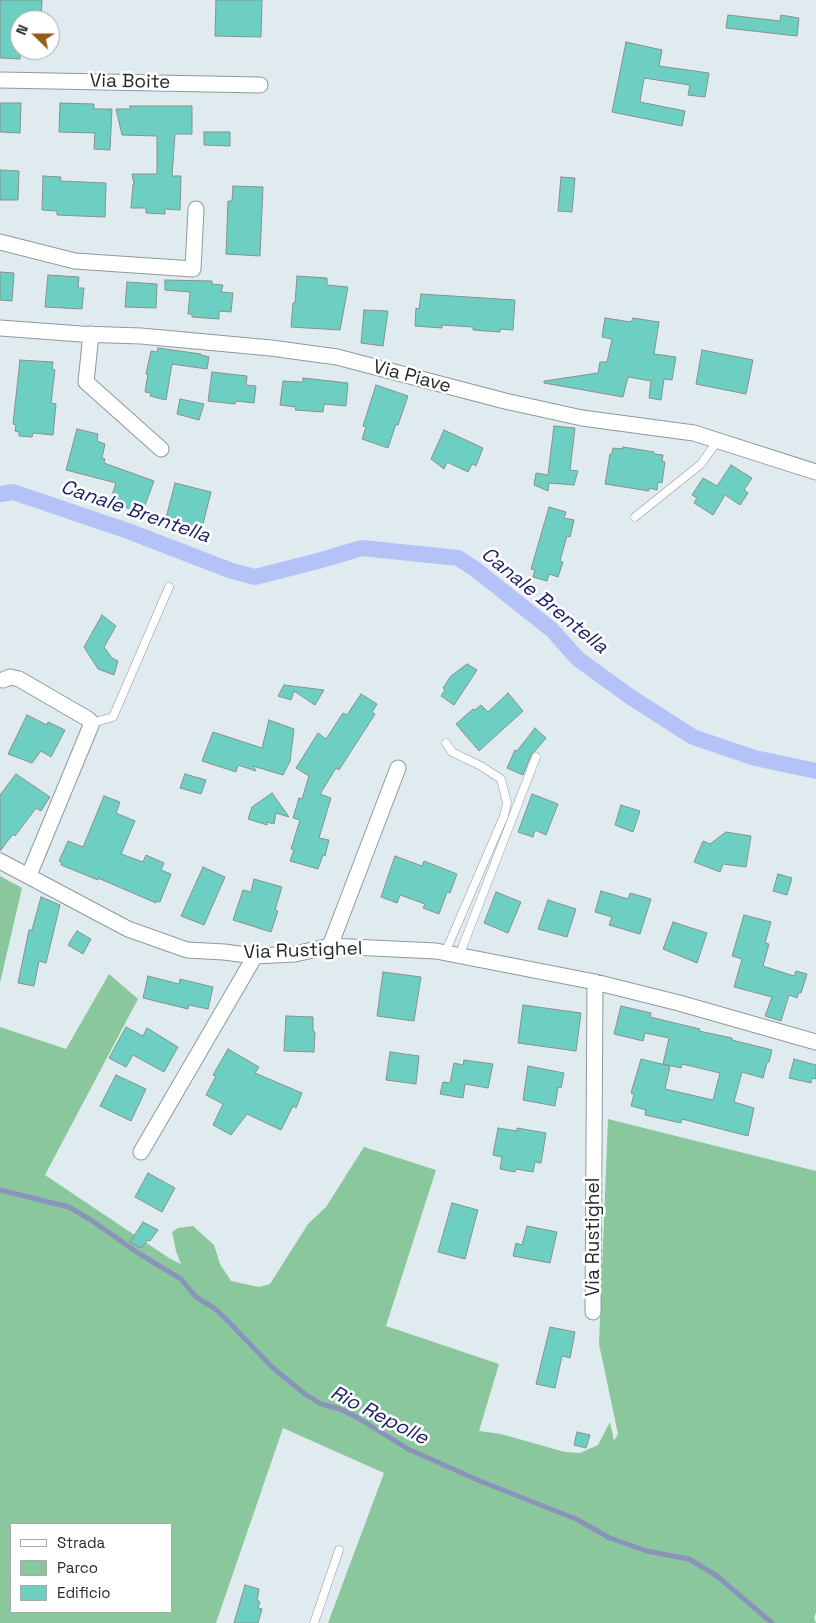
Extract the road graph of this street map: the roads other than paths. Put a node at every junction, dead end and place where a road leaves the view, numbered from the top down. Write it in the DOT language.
graph roads {
  1 [pos="0,80"];
  2 [pos="260,85"];
  3 [pos="196,209"];
  4 [pos="0,242"];
  5 [pos="0,328"];
  6 [pos="91,334"];
  7 [pos="718,440"];
  8 [pos="162,449"];
  9 [pos="816,472"];
  10 [pos="635,518"];
  11 [pos="169,587"];
  12 [pos="3,680"];
  13 [pos="92,724"];
  14 [pos="446,743"];
  15 [pos="536,757"];
  16 [pos="398,768"];
  17 [pos="0,861"];
  18 [pos="29,875"];
  19 [pos="330,946"];
  20 [pos="452,954"];
  21 [pos="255,956"];
  22 [pos="596,982"];
  23 [pos="816,1042"];
  24 [pos="141,1152"];
  25 [pos="593,1312"];
  26 [pos="339,1550"];
  27 [pos="314,1623"];
  1 -- 2 [label="street, Via Boite"];
  3 -- 4 [label="street"];
  5 -- 6 [label="street, Via Piave"];
  6 -- 7 [label="street, Via Piave"];
  6 -- 8 [label="street"];
  7 -- 9 [label="street, Via Piave"];
  7 -- 10 [label="lane"];
  11 -- 13 [label="lane"];
  12 -- 13 [label="street"];
  13 -- 18 [label="street"];
  14 -- 20 [label="lane"];
  15 -- 20 [label="lane"];
  16 -- 19 [label="street"];
  17 -- 18 [label="street, Via Rustighel"];
  18 -- 21 [label="street, Via Rustighel"];
  19 -- 20 [label="street, Via Rustighel"];
  19 -- 21 [label="street, Via Rustighel"];
  20 -- 22 [label="street, Via Rustighel"];
  21 -- 24 [label="street"];
  22 -- 23 [label="street, Via Rustighel"];
  22 -- 25 [label="street, Via Rustighel"];
  26 -- 27 [label="lane"];
}
